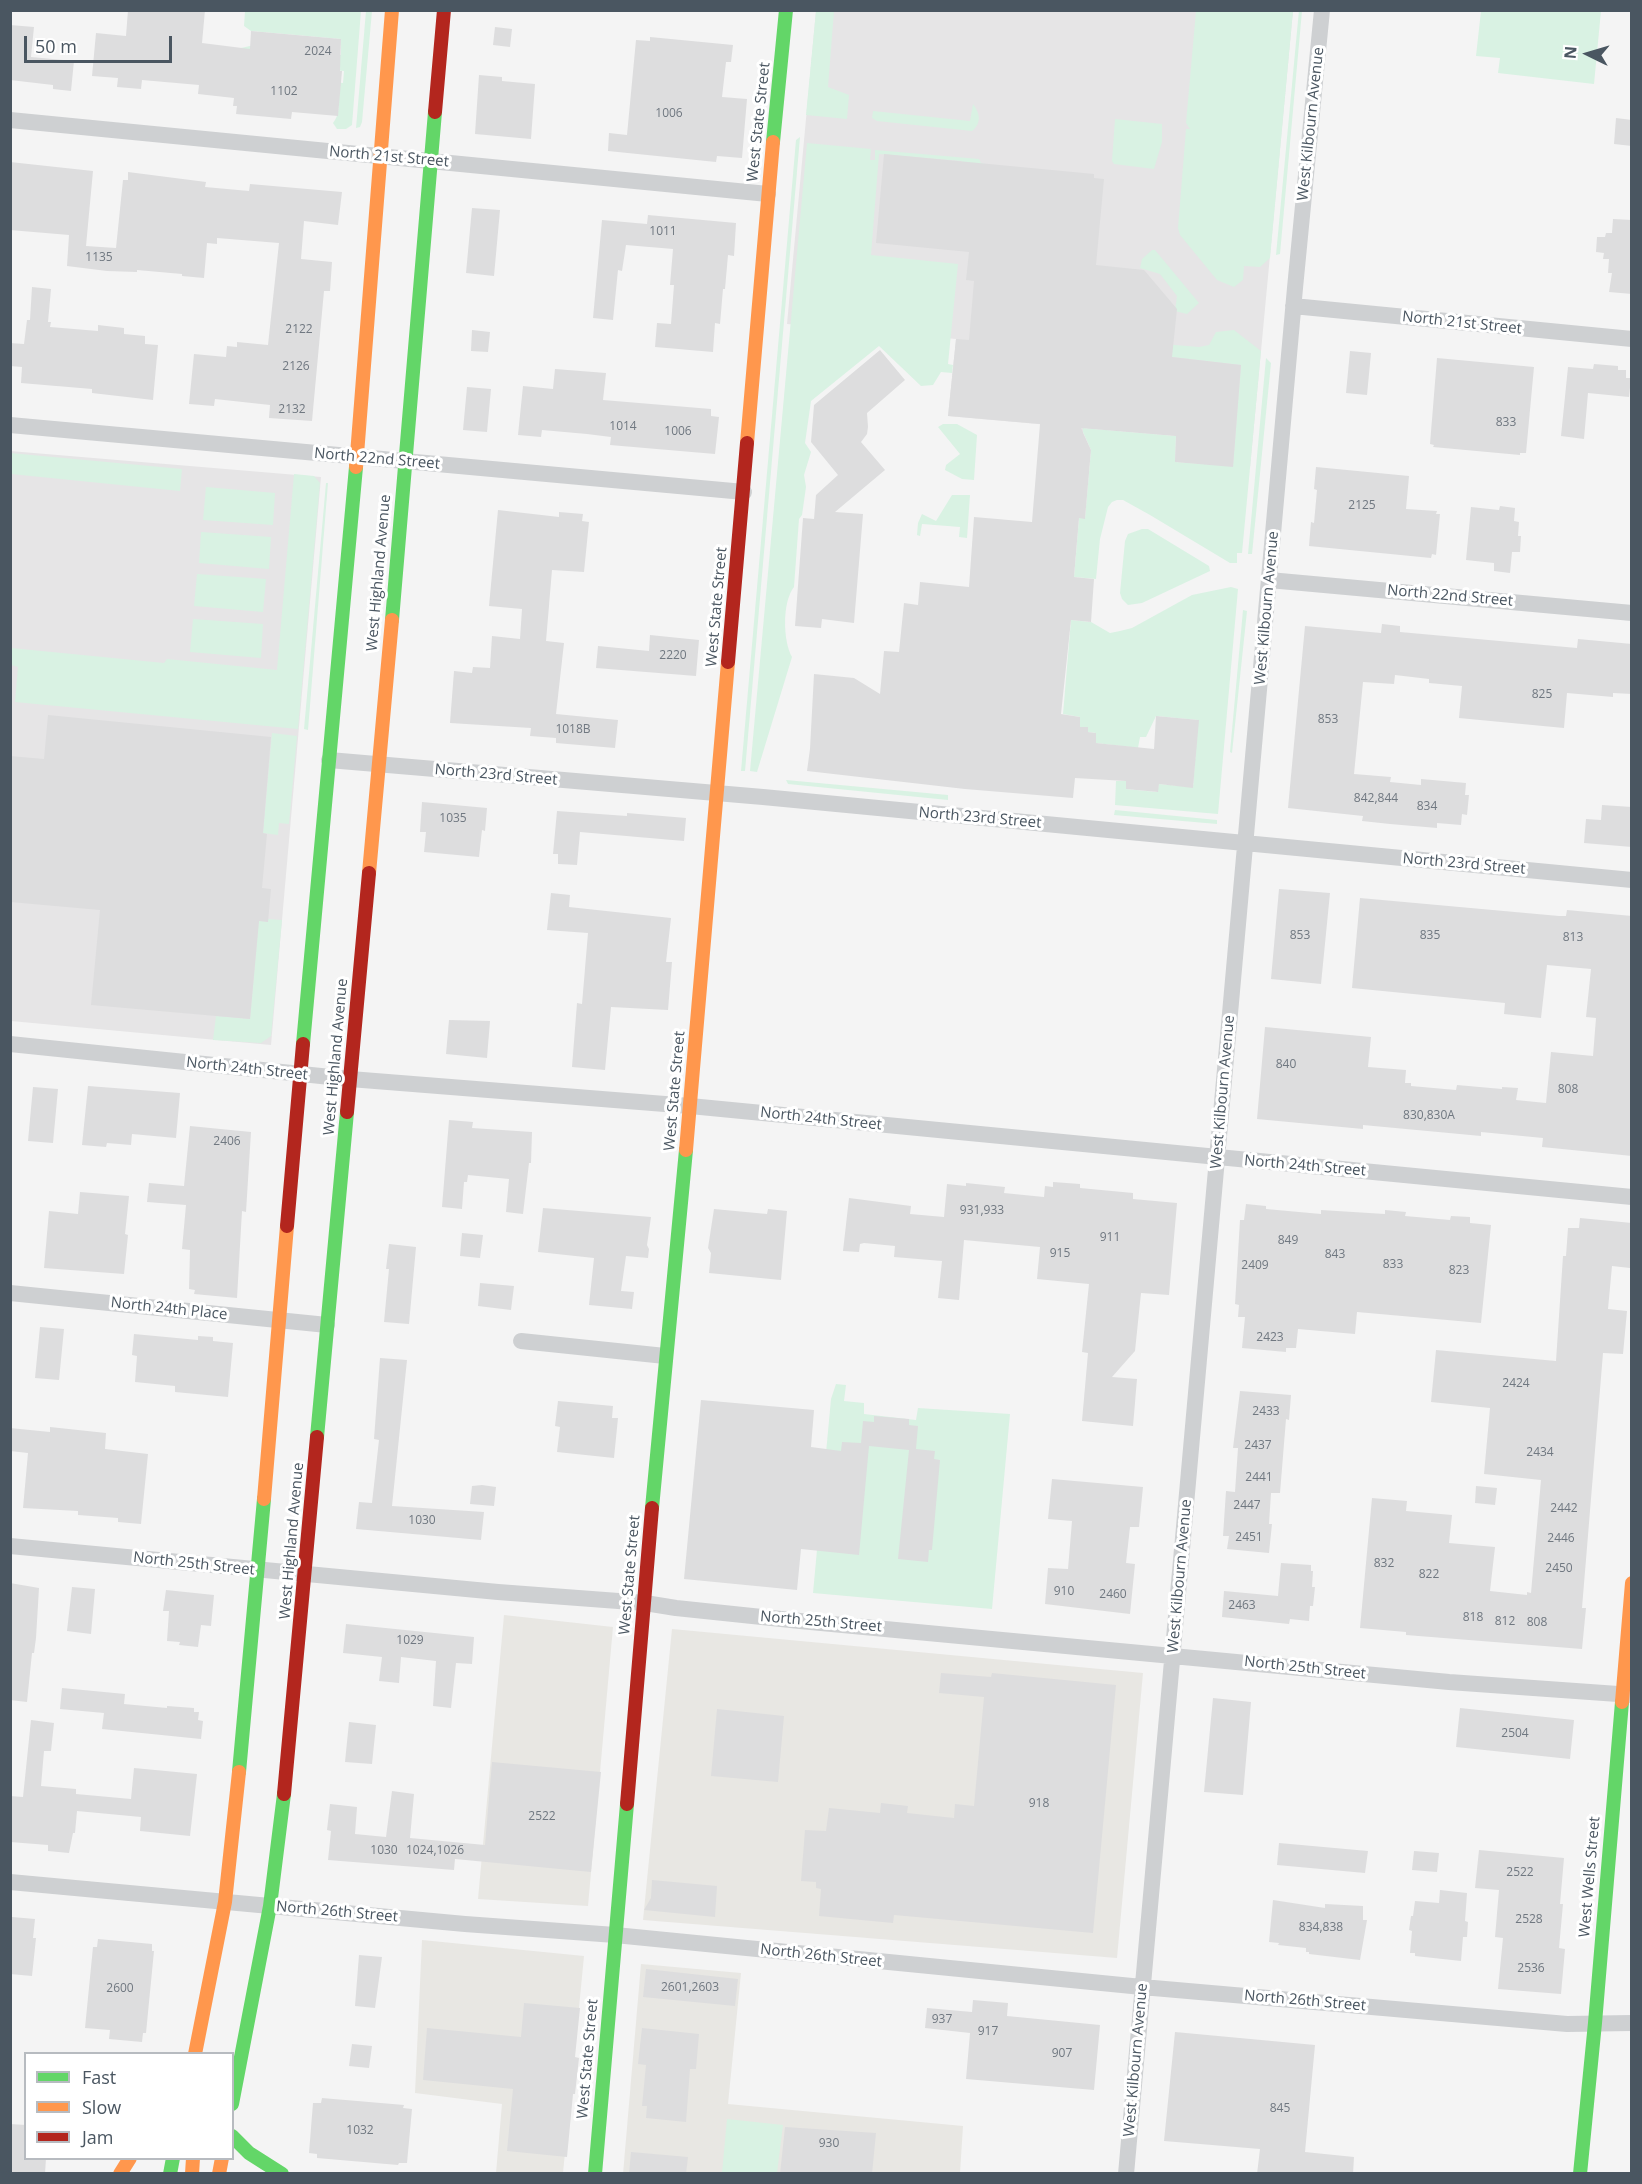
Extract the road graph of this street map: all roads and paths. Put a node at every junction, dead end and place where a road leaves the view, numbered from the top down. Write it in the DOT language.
graph roads {
  1 [pos="392,10"];
  2 [pos="444,10"];
  3 [pos="786,10"];
  4 [pos="1322,10"];
  5 [pos="10,120"];
  6 [pos="381,157"];
  7 [pos="430,161"];
  8 [pos="768,194"];
  9 [pos="1293,306"];
  10 [pos="1632,339"];
  11 [pos="10,425"];
  12 [pos="356,457"];
  13 [pos="406,462"];
  14 [pos="744,492"];
  15 [pos="1269,580"];
  16 [pos="1632,613"];
  17 [pos="328,760"];
  18 [pos="378,765"];
  19 [pos="718,794"];
  20 [pos="1245,843"];
  21 [pos="1632,880"];
  22 [pos="10,1044"];
  23 [pos="300,1074"];
  24 [pos="350,1079"];
  25 [pos="690,1106"];
  26 [pos="1217,1158"];
  27 [pos="1632,1197"];
  28 [pos="10,1293"];
  29 [pos="278,1320"];
  30 [pos="327,1325"];
  31 [pos="521,1341"];
  32 [pos="665,1356"];
  33 [pos="10,1546"];
  34 [pos="257,1570"];
  35 [pos="306,1574"];
  36 [pos="1632,1583"];
  37 [pos="645,1603"];
  38 [pos="1173,1655"];
  39 [pos="1627,1695"];
  40 [pos="10,1882"];
  41 [pos="225,1902"];
  42 [pos="270,1906"];
  43 [pos="615,1935"];
  44 [pos="1142,1987"];
  45 [pos="1595,2023"];
  46 [pos="1632,2023"];
  47 [pos="195,2052"];
  48 [pos="234,2094"];
  49 [pos="234,2138"];
  50 [pos="129,2160"];
  51 [pos="120,2174"];
  52 [pos="282,2174"];
  53 [pos="595,2174"];
  54 [pos="1126,2174"];
  55 [pos="1580,2174"];
  1 -- 6 [label="main road"];
  2 -- 7 [label="main road, West Highland Avenue"];
  3 -- 8 [label="main road, West State Street"];
  4 -- 9 [label="street, West Kilbourn Avenue"];
  5 -- 6 [label="street, North 21st Street"];
  6 -- 7 [label="street, North 21st Street"];
  6 -- 12 [label="main road"];
  7 -- 8 [label="street, North 21st Street"];
  7 -- 13 [label="main road, West Highland Avenue"];
  8 -- 14 [label="main road, West State Street"];
  9 -- 10 [label="street, North 21st Street"];
  9 -- 15 [label="street, West Kilbourn Avenue"];
  11 -- 12 [label="street, North 22nd Street"];
  12 -- 13 [label="street, North 22nd Street"];
  12 -- 17 [label="main road"];
  13 -- 14 [label="street, North 22nd Street"];
  13 -- 18 [label="main road, West Highland Avenue"];
  14 -- 19 [label="main road, West State Street"];
  15 -- 16 [label="street, North 22nd Street"];
  15 -- 20 [label="street, West Kilbourn Avenue"];
  17 -- 18 [label="street, North 23rd Street"];
  17 -- 23 [label="main road"];
  18 -- 19 [label="street, North 23rd Street"];
  18 -- 24 [label="main road, West Highland Avenue"];
  19 -- 20 [label="street, North 23rd Street"];
  19 -- 25 [label="main road, West State Street"];
  20 -- 21 [label="street, North 23rd Street"];
  20 -- 26 [label="street, West Kilbourn Avenue"];
  22 -- 23 [label="street, North 24th Street"];
  23 -- 24 [label="street, North 24th Street"];
  23 -- 29 [label="main road"];
  24 -- 25 [label="street, North 24th Street"];
  24 -- 30 [label="main road, West Highland Avenue"];
  25 -- 26 [label="street, North 24th Street"];
  25 -- 32 [label="main road, West State Street"];
  26 -- 27 [label="street, North 24th Street"];
  26 -- 38 [label="street, West Kilbourn Avenue"];
  28 -- 29 [label="street, North 24th Place"];
  29 -- 30 [label="street, North 24th Place"];
  29 -- 34 [label="main road"];
  30 -- 35 [label="main road, West Highland Avenue"];
  31 -- 32 [label="street"];
  32 -- 37 [label="main road, West State Street"];
  33 -- 34 [label="street, North 25th Street"];
  34 -- 35 [label="street, North 25th Street"];
  34 -- 41 [label="main road"];
  35 -- 37 [label="street, North 25th Street"];
  35 -- 42 [label="main road, West Highland Avenue"];
  36 -- 39 [label="main road, West Wells Street"];
  37 -- 38 [label="street, North 25th Street"];
  37 -- 43 [label="main road, West State Street"];
  38 -- 39 [label="street, North 25th Street"];
  38 -- 44 [label="street, West Kilbourn Avenue"];
  39 -- 45 [label="main road, West Wells Street"];
  40 -- 41 [label="street, North 26th Street"];
  41 -- 42 [label="street, North 26th Street"];
  41 -- 47 [label="main road"];
  42 -- 43 [label="street, North 26th Street"];
  42 -- 48 [label="main road, West Highland Avenue"];
  43 -- 44 [label="street, North 26th Street"];
  43 -- 53 [label="main road, West State Street"];
  44 -- 45 [label="street, North 26th Street"];
  44 -- 54 [label="street, West Kilbourn Avenue"];
  45 -- 46 [label="street, North 26th Street"];
  45 -- 55 [label="main road, West Wells Street"];
  49 -- 52 [label="main road"];
  50 -- 51 [label="main road"];
}
